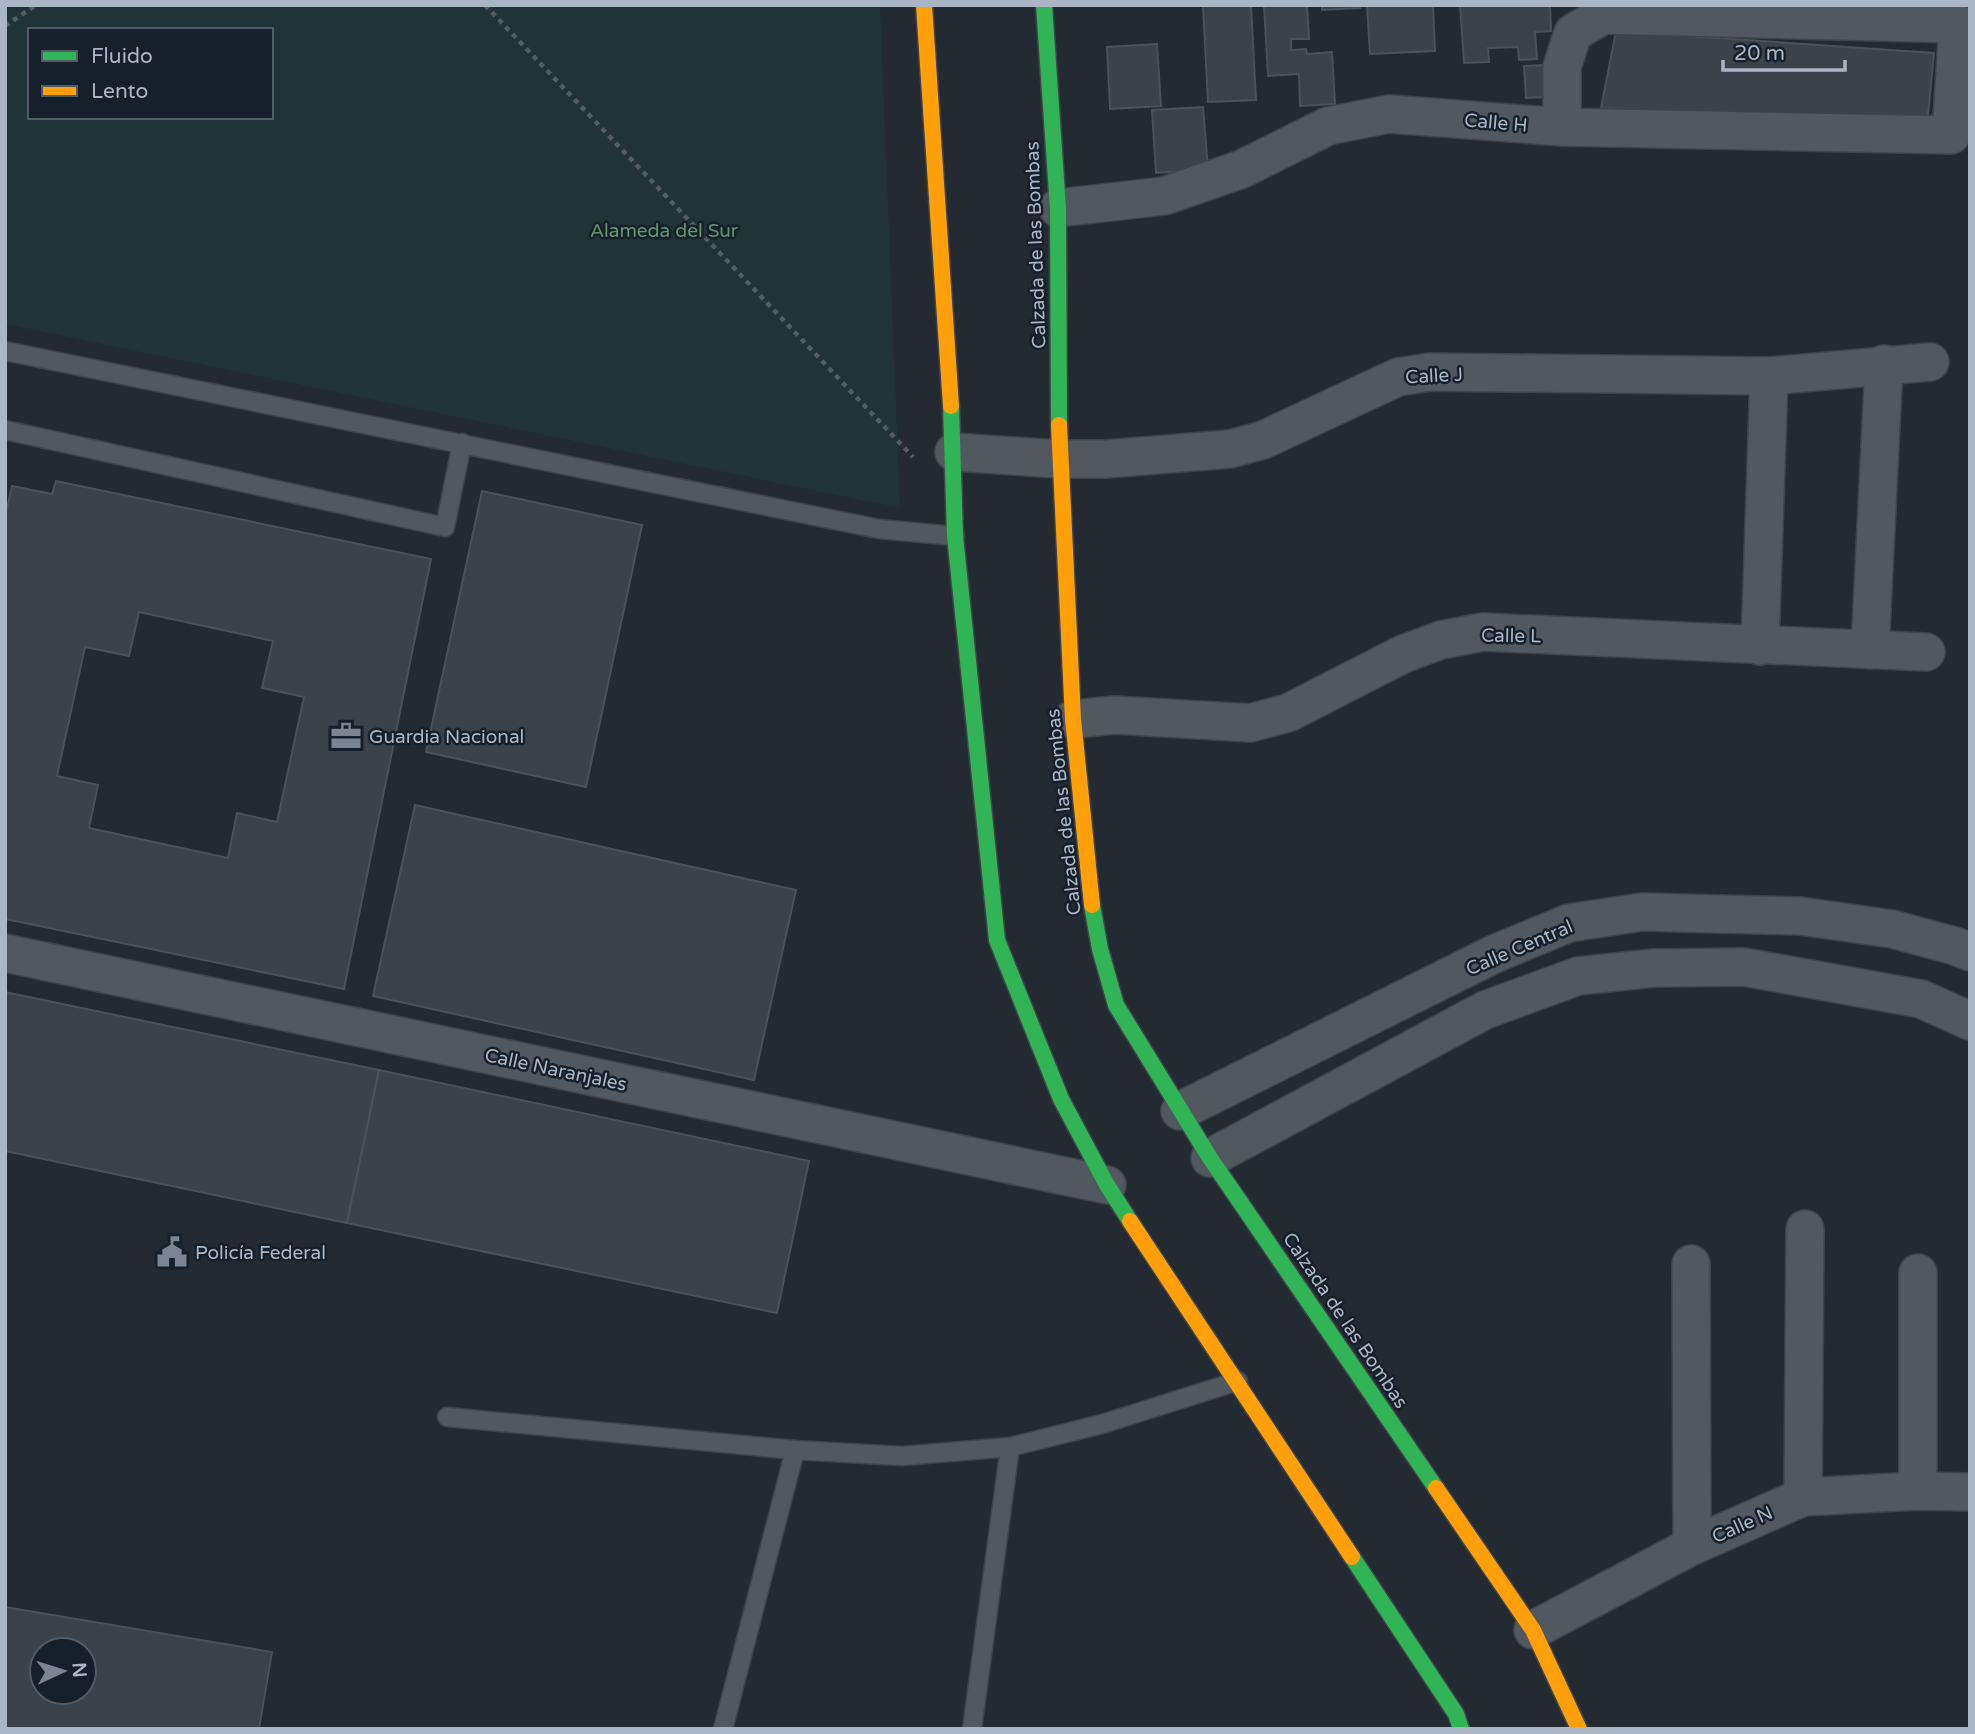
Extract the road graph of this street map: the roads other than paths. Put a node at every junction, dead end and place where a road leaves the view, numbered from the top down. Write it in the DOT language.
graph roads {
  1 [pos="924,5"];
  2 [pos="1044,5"];
  3 [pos="1562,127"];
  4 [pos="1058,208"];
  5 [pos="5,351"];
  6 [pos="1930,362"];
  7 [pos="1884,365"];
  8 [pos="1769,376"];
  9 [pos="5,430"];
  10 [pos="462,443"];
  11 [pos="954,452"];
  12 [pos="1059,459"];
  13 [pos="955,536"];
  14 [pos="1760,646"];
  15 [pos="1870,650"];
  16 [pos="1926,652"];
  17 [pos="1073,719"];
  18 [pos="1970,952"];
  19 [pos="5,953"];
  20 [pos="1970,1021"];
  21 [pos="1180,1111"];
  22 [pos="1210,1158"];
  23 [pos="1107,1185"];
  24 [pos="1805,1228"];
  25 [pos="1691,1264"];
  26 [pos="1918,1273"];
  27 [pos="1237,1381"];
  28 [pos="447,1418"];
  29 [pos="1010,1447"];
  30 [pos="795,1450"];
  31 [pos="1918,1491"];
  32 [pos="1970,1492"];
  33 [pos="1803,1497"];
  34 [pos="1692,1546"];
  35 [pos="1533,1630"];
  36 [pos="723,1729"];
  37 [pos="972,1729"];
  38 [pos="1461,1729"];
  39 [pos="1579,1729"];
  1 -- 11 [label="main road"];
  2 -- 4 [label="main road, Calzada de las Bombas"];
  3 -- 3 [label="street, Calle H"];
  3 -- 4 [label="street, Calle H"];
  4 -- 12 [label="main road, Calzada de las Bombas"];
  5 -- 10 [label="lane"];
  6 -- 7 [label="street, Calle J"];
  7 -- 8 [label="street, Calle J"];
  7 -- 15 [label="street"];
  8 -- 12 [label="street, Calle J"];
  8 -- 14 [label="street"];
  9 -- 10 [label="lane"];
  10 -- 13 [label="lane"];
  11 -- 12 [label="street, Calle J"];
  11 -- 13 [label="main road"];
  12 -- 17 [label="main road, Calzada de las Bombas"];
  13 -- 23 [label="main road"];
  14 -- 15 [label="street, Calle L"];
  14 -- 17 [label="street, Calle L"];
  15 -- 16 [label="street, Calle L"];
  17 -- 21 [label="main road, Calzada de las Bombas"];
  18 -- 21 [label="street, Calle Central"];
  19 -- 23 [label="street, Calle Naranjales"];
  20 -- 22 [label="street"];
  21 -- 22 [label="main road, Calzada de las Bombas"];
  22 -- 35 [label="main road, Calzada de las Bombas"];
  23 -- 27 [label="main road"];
  24 -- 33 [label="street"];
  25 -- 34 [label="street"];
  26 -- 31 [label="street"];
  27 -- 29 [label="lane"];
  27 -- 38 [label="main road"];
  28 -- 30 [label="lane"];
  29 -- 30 [label="lane"];
  29 -- 37 [label="lane"];
  30 -- 36 [label="lane"];
  31 -- 32 [label="street, Calle N"];
  31 -- 33 [label="street, Calle N"];
  33 -- 34 [label="street, Calle N"];
  34 -- 35 [label="street, Calle N"];
  35 -- 39 [label="main road, Calzada de las Bombas"];
}
